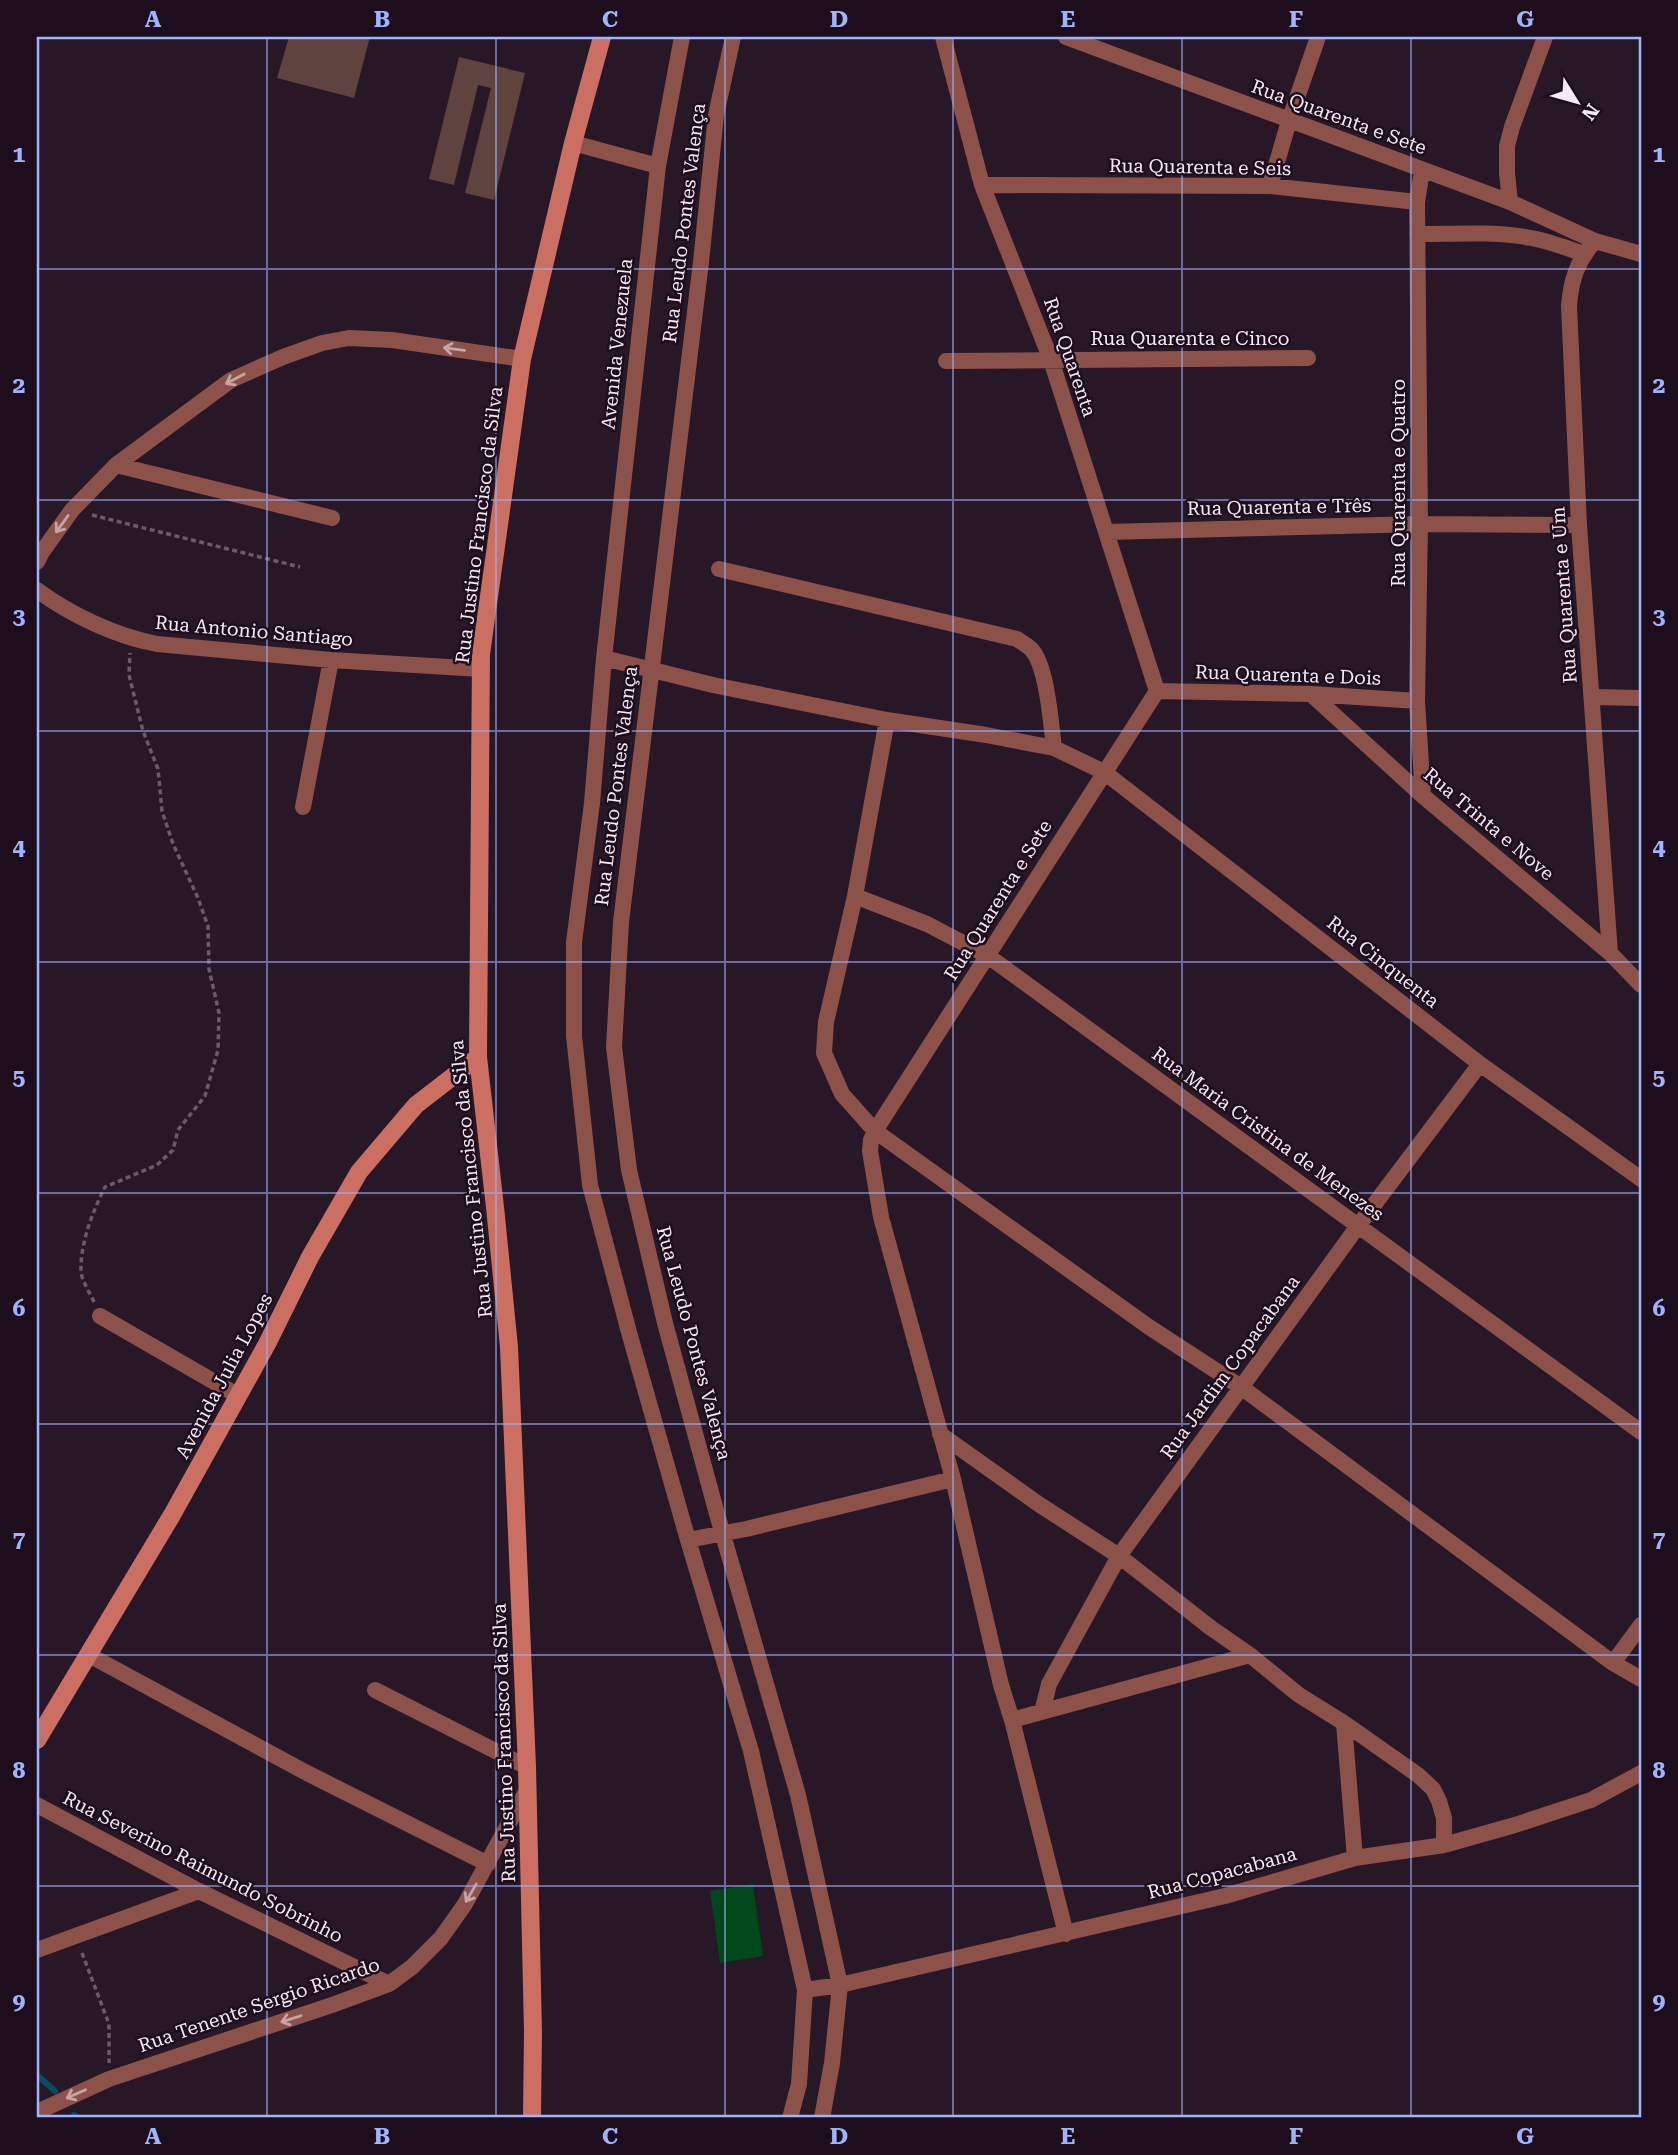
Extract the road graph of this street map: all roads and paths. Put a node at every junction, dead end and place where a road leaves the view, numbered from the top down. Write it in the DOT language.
graph roads {
  1 [pos="602,37"];
  2 [pos="682,37"];
  3 [pos="733,37"];
  4 [pos="943,37"];
  5 [pos="1066,37"];
  6 [pos="1318,37"];
  7 [pos="1545,37"];
  8 [pos="1289,121"];
  9 [pos="573,143"];
  10 [pos="658,166"];
  11 [pos="1422,171"];
  12 [pos="982,185"];
  13 [pos="1270,186"];
  14 [pos="1416,202"];
  15 [pos="1510,202"];
  16 [pos="1417,234"];
  17 [pos="1589,247"];
  18 [pos="1641,254"];
  19 [pos="1308,358"];
  20 [pos="522,359"];
  21 [pos="1051,360"];
  22 [pos="946,361"];
  23 [pos="116,465"];
  24 [pos="72,510"];
  25 [pos="332,518"];
  26 [pos="1420,524"];
  27 [pos="1579,525"];
  28 [pos="1106,532"];
  29 [pos="37,562"];
  30 [pos="300,567"];
  31 [pos="719,569"];
  32 [pos="37,590"];
  33 [pos="130,637"];
  34 [pos="604,658"];
  35 [pos="331,660"];
  36 [pos="481,669"];
  37 [pos="651,669"];
  38 [pos="1157,691"];
  39 [pos="1311,694"];
  40 [pos="1592,697"];
  41 [pos="1641,698"];
  42 [pos="1417,701"];
  43 [pos="887,720"];
  44 [pos="1054,748"];
  45 [pos="1104,772"];
  46 [pos="1423,796"];
  47 [pos="303,807"];
  48 [pos="855,896"];
  49 [pos="1610,953"];
  50 [pos="988,956"];
  51 [pos="1641,985"];
  52 [pos="478,1057"];
  53 [pos="1480,1064"];
  54 [pos="875,1131"];
  55 [pos="1641,1179"];
  56 [pos="1358,1226"];
  57 [pos="100,1316"];
  58 [pos="1241,1387"];
  59 [pos="237,1395"];
  60 [pos="1641,1432"];
  61 [pos="940,1434"];
  62 [pos="953,1479"];
  63 [pos="723,1533"];
  64 [pos="688,1540"];
  65 [pos="1119,1556"];
  66 [pos="1641,1625"];
  67 [pos="89,1655"];
  68 [pos="1250,1655"];
  69 [pos="1613,1663"];
  70 [pos="1641,1679"];
  71 [pos="375,1690"];
  72 [pos="1042,1712"];
  73 [pos="1012,1720"];
  74 [pos="1344,1723"];
  75 [pos="37,1740"];
  76 [pos="527,1767"];
  77 [pos="1641,1773"];
  78 [pos="527,1790"];
  79 [pos="37,1805"];
  80 [pos="1444,1845"];
  81 [pos="1355,1858"];
  82 [pos="488,1864"];
  83 [pos="199,1891"];
  84 [pos="1066,1934"];
  85 [pos="76,1936"];
  86 [pos="37,1950"];
  87 [pos="389,1984"];
  88 [pos="840,1985"];
  89 [pos="805,1990"];
  90 [pos="109,2079"];
  91 [pos="37,2112"];
  92 [pos="532,2118"];
  93 [pos="790,2118"];
  94 [pos="822,2118"];
  1 -- 9 [label="main road, Rua Justino Francisco da Silva"];
  2 -- 10 [label="street, Avenida Venezuela"];
  3 -- 37 [label="street, Rua Leudo Pontes Valença"];
  4 -- 12 [label="street, Rua Quarenta"];
  5 -- 8 [label="street, Rua Quarenta e Sete"];
  6 -- 8 [label="street"];
  7 -- 15 [label="street"];
  8 -- 11 [label="street, Rua Quarenta e Sete"];
  8 -- 13 [label="street"];
  9 -- 10 [label="street"];
  9 -- 20 [label="main road, Rua Justino Francisco da Silva"];
  10 -- 34 [label="street, Avenida Venezuela"];
  11 -- 14 [label="street, Rua Quarenta e Quatro"];
  11 -- 15 [label="street, Rua Quarenta e Sete"];
  12 -- 13 [label="street, Rua Quarenta e Seis"];
  12 -- 21 [label="street, Rua Quarenta"];
  13 -- 14 [label="street, Rua Quarenta e Seis"];
  14 -- 16 [label="street, Rua Quarenta e Quatro"];
  15 -- 17 [label="street, Rua Quarenta e Sete"];
  16 -- 17 [label="street"];
  16 -- 26 [label="street, Rua Quarenta e Quatro"];
  17 -- 18 [label="street"];
  17 -- 27 [label="street, Rua Quarenta e Um"];
  19 -- 21 [label="street, Rua Quarenta e Cinco"];
  20 -- 23 [label="street, one-way"];
  20 -- 36 [label="main road, Rua Justino Francisco da Silva"];
  21 -- 22 [label="street, Rua Quarenta e Cinco"];
  21 -- 28 [label="street, Rua Quarenta"];
  23 -- 24 [label="street"];
  23 -- 25 [label="street"];
  24 -- 29 [label="street, one-way"];
  24 -- 30 [label="path"];
  26 -- 27 [label="street, Rua Quarenta e Três"];
  26 -- 28 [label="street, Rua Quarenta e Três"];
  26 -- 42 [label="street, Rua Quarenta e Quatro"];
  27 -- 40 [label="street, Rua Quarenta e Um"];
  28 -- 38 [label="street, Rua Quarenta"];
  31 -- 44 [label="street"];
  32 -- 33 [label="street, Rua Antonio Santiago"];
  33 -- 35 [label="street, Rua Antonio Santiago"];
  33 -- 57 [label="path"];
  34 -- 37 [label="street, Rua Cinquenta"];
  34 -- 64 [label="street"];
  35 -- 36 [label="street, Rua Antonio Santiago"];
  35 -- 47 [label="street"];
  36 -- 52 [label="main road, Rua Justino Francisco da Silva"];
  37 -- 43 [label="street, Rua Cinquenta"];
  37 -- 63 [label="street, Rua Leudo Pontes Valença"];
  38 -- 39 [label="street, Rua Quarenta e Dois"];
  38 -- 45 [label="street, Rua Quarenta e Sete"];
  39 -- 42 [label="street, Rua Quarenta e Dois"];
  39 -- 46 [label="street, Rua Trinta e Nove"];
  40 -- 41 [label="street"];
  40 -- 49 [label="street, Rua Quarenta e Um"];
  42 -- 46 [label="street, Rua Quarenta e Quatro"];
  43 -- 44 [label="street, Rua Cinquenta"];
  43 -- 48 [label="street"];
  44 -- 45 [label="street, Rua Cinquenta"];
  45 -- 50 [label="street, Rua Quarenta e Sete"];
  45 -- 53 [label="street, Rua Cinquenta"];
  46 -- 49 [label="street, Rua Trinta e Nove"];
  48 -- 50 [label="street, Rua Maria Cristina de Menezes"];
  48 -- 54 [label="street"];
  49 -- 51 [label="street, Rua Trinta e Nove"];
  50 -- 54 [label="street, Rua Quarenta e Sete"];
  50 -- 56 [label="street, Rua Maria Cristina de Menezes"];
  52 -- 59 [label="main road, Avenida Julia Lopes"];
  52 -- 76 [label="main road, Rua Justino Francisco da Silva"];
  53 -- 55 [label="street, Rua Cinquenta"];
  53 -- 56 [label="street, Rua Jardim Copacabana"];
  54 -- 58 [label="street"];
  54 -- 61 [label="street"];
  56 -- 58 [label="street, Rua Jardim Copacabana"];
  56 -- 60 [label="street, Rua Maria Cristina de Menezes"];
  57 -- 59 [label="street"];
  58 -- 65 [label="street, Rua Jardim Copacabana"];
  58 -- 69 [label="street"];
  59 -- 67 [label="main road, Avenida Julia Lopes"];
  61 -- 62 [label="street"];
  61 -- 65 [label="street"];
  62 -- 63 [label="street"];
  62 -- 73 [label="street"];
  63 -- 64 [label="street"];
  63 -- 88 [label="street, Rua Leudo Pontes Valença"];
  64 -- 89 [label="street"];
  65 -- 68 [label="street"];
  65 -- 72 [label="street, Rua Jardim Copacabana"];
  66 -- 69 [label="street"];
  67 -- 75 [label="main road, Avenida Julia Lopes"];
  67 -- 82 [label="street"];
  68 -- 72 [label="street"];
  68 -- 74 [label="street"];
  69 -- 70 [label="street"];
  71 -- 76 [label="street"];
  72 -- 73 [label="street"];
  73 -- 84 [label="street"];
  74 -- 80 [label="street"];
  74 -- 81 [label="street"];
  76 -- 78 [label="main road, Rua Justino Francisco da Silva"];
  77 -- 80 [label="street, Rua Copacabana"];
  78 -- 82 [label="street, Rua Tenente Sergio Ricardo"];
  78 -- 92 [label="main road, Rua Justino Francisco da Silva"];
  79 -- 83 [label="street, Rua Severino Raimundo Sobrinho"];
  80 -- 81 [label="street, Rua Copacabana"];
  81 -- 84 [label="street, Rua Copacabana"];
  82 -- 87 [label="street, Rua Tenente Sergio Ricardo, one-way"];
  83 -- 85 [label="street"];
  83 -- 87 [label="street, Rua Severino Raimundo Sobrinho"];
  84 -- 88 [label="street, Rua Copacabana"];
  85 -- 86 [label="street"];
  85 -- 90 [label="path"];
  87 -- 90 [label="street, Rua Tenente Sergio Ricardo, one-way"];
  88 -- 89 [label="street, Rua Copacabana"];
  88 -- 94 [label="street, Rua Leudo Pontes Valença"];
  89 -- 93 [label="street"];
  90 -- 91 [label="street, Rua Tenente Sergio Ricardo, one-way"];
}
